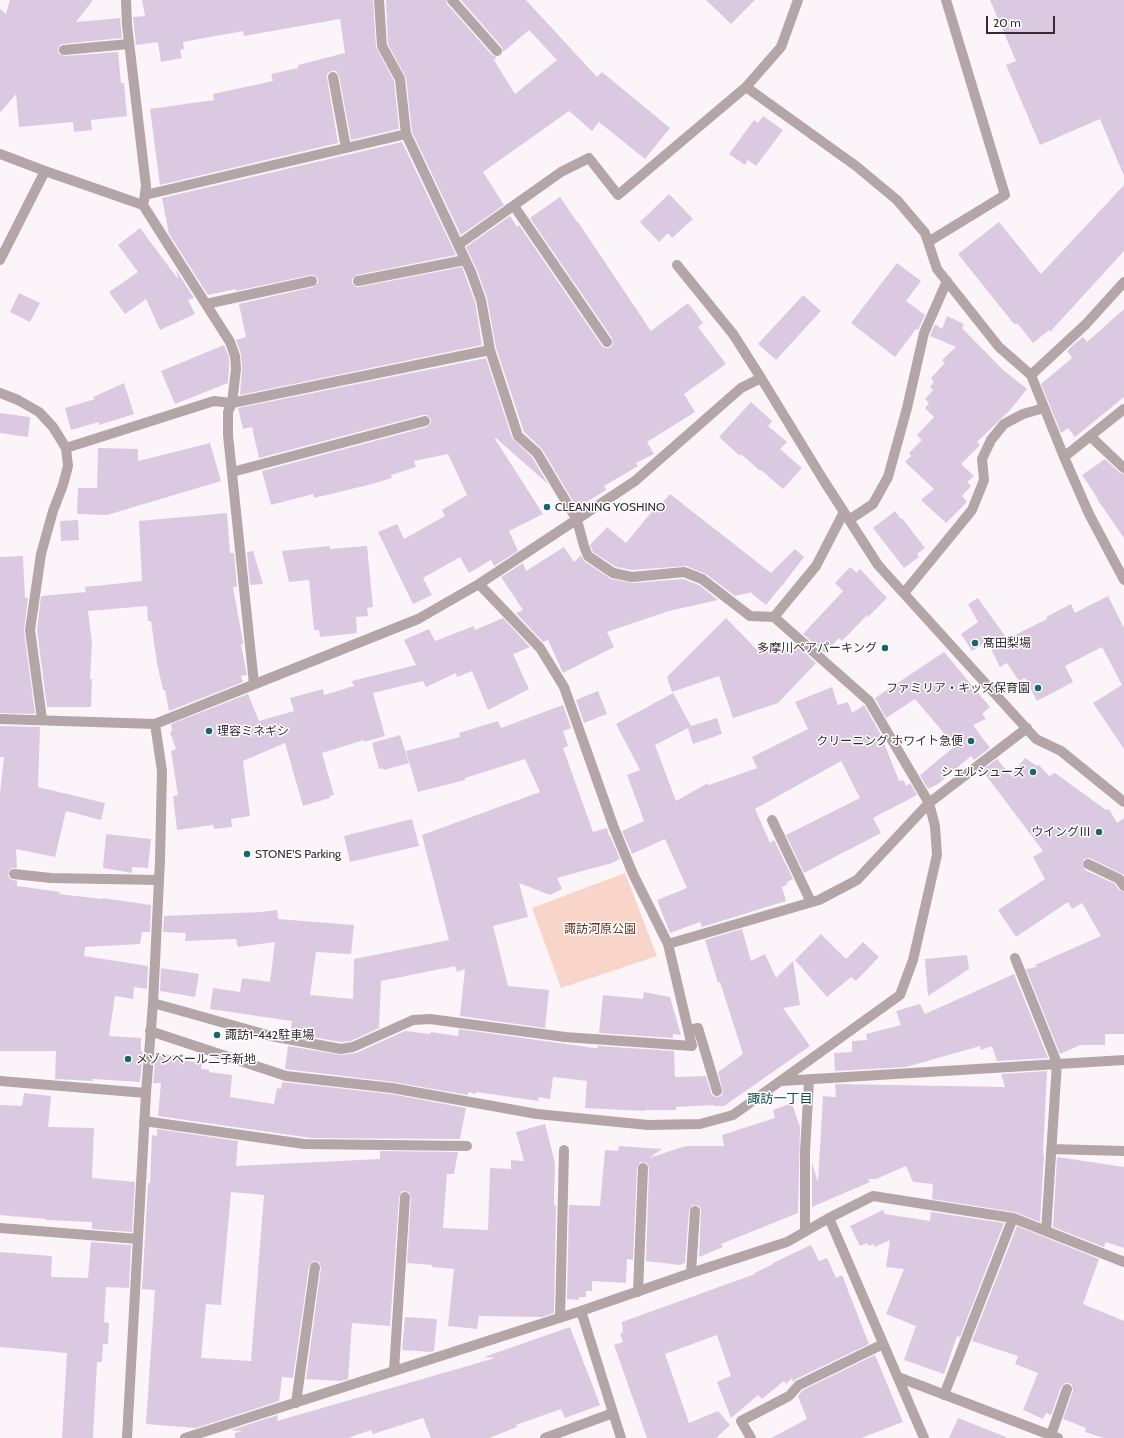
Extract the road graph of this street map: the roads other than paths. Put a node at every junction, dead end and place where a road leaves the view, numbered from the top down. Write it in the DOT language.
graph roads {
  1 [pos="126,0"];
  2 [pos="379,0"];
  3 [pos="452,0"];
  4 [pos="798,0"];
  5 [pos="946,0"];
  6 [pos="129,44"];
  7 [pos="64,50"];
  8 [pos="497,51"];
  9 [pos="333,77"];
  10 [pos="746,86"];
  11 [pos="406,134"];
  12 [pos="346,148"];
  13 [pos="0,154"];
  14 [pos="45,171"];
  15 [pos="144,200"];
  16 [pos="514,206"];
  17 [pos="928,242"];
  18 [pos="458,245"];
  19 [pos="0,260"];
  20 [pos="465,260"];
  21 [pos="677,265"];
  22 [pos="312,281"];
  23 [pos="358,281"];
  24 [pos="947,281"];
  25 [pos="1124,282"];
  26 [pos="206,304"];
  27 [pos="607,342"];
  28 [pos="490,350"];
  29 [pos="1031,375"];
  30 [pos="761,378"];
  31 [pos="0,393"];
  32 [pos="232,403"];
  33 [pos="1044,408"];
  34 [pos="1124,409"];
  35 [pos="424,421"];
  36 [pos="1090,436"];
  37 [pos="66,448"];
  38 [pos="1064,457"];
  39 [pos="1124,468"];
  40 [pos="232,472"];
  41 [pos="846,516"];
  42 [pos="577,520"];
  43 [pos="1124,580"];
  44 [pos="479,584"];
  45 [pos="904,593"];
  46 [pos="774,617"];
  47 [pos="254,684"];
  48 [pos="0,718"];
  49 [pos="42,719"];
  50 [pos="155,724"];
  51 [pos="1027,728"];
  52 [pos="1124,802"];
  53 [pos="929,803"];
  54 [pos="772,820"];
  55 [pos="1088,864"];
  56 [pos="14,874"];
  57 [pos="159,880"];
  58 [pos="1124,886"];
  59 [pos="811,902"];
  60 [pos="668,944"];
  61 [pos="1014,958"];
  62 [pos="153,1003"];
  63 [pos="689,1030"];
  64 [pos="150,1031"];
  65 [pos="1124,1060"];
  66 [pos="1057,1064"];
  67 [pos="0,1080"];
  68 [pos="809,1080"];
  69 [pos="781,1081"];
  70 [pos="717,1091"];
  71 [pos="146,1093"];
  72 [pos="144,1121"];
  73 [pos="467,1146"];
  74 [pos="1051,1149"];
  75 [pos="564,1150"];
  76 [pos="1124,1151"];
  77 [pos="643,1168"];
  78 [pos="405,1197"];
  79 [pos="695,1211"];
  80 [pos="829,1218"];
  81 [pos="1012,1218"];
  82 [pos="0,1228"];
  83 [pos="1046,1231"];
  84 [pos="805,1232"];
  85 [pos="138,1239"];
  86 [pos="1124,1262"];
  87 [pos="315,1267"];
  88 [pos="691,1273"];
  89 [pos="638,1292"];
  90 [pos="581,1311"];
  91 [pos="560,1318"];
  92 [pos="883,1344"];
  93 [pos="394,1371"];
  94 [pos="898,1377"];
  95 [pos="1067,1389"];
  96 [pos="944,1395"];
  97 [pos="296,1403"];
  98 [pos="613,1413"];
  99 [pos="1055,1437"];
  100 [pos="127,1438"];
  101 [pos="185,1438"];
  102 [pos="545,1438"];
  103 [pos="621,1438"];
  104 [pos="751,1438"];
  105 [pos="924,1438"];
  1 -- 6 [label="street"];
  2 -- 11 [label="street"];
  3 -- 8 [label="street"];
  4 -- 10 [label="street"];
  5 -- 17 [label="street"];
  6 -- 7 [label="street"];
  6 -- 15 [label="street"];
  9 -- 12 [label="street"];
  10 -- 16 [label="street"];
  10 -- 17 [label="street"];
  11 -- 12 [label="street"];
  11 -- 18 [label="street"];
  12 -- 15 [label="street"];
  13 -- 14 [label="street"];
  14 -- 15 [label="street"];
  14 -- 19 [label="street"];
  15 -- 26 [label="street"];
  16 -- 18 [label="street"];
  16 -- 27 [label="street"];
  17 -- 24 [label="street"];
  18 -- 20 [label="street"];
  20 -- 23 [label="street"];
  20 -- 28 [label="street"];
  21 -- 30 [label="street"];
  22 -- 26 [label="street"];
  24 -- 29 [label="street"];
  24 -- 41 [label="street"];
  25 -- 29 [label="street"];
  26 -- 32 [label="street"];
  28 -- 32 [label="street"];
  28 -- 42 [label="street"];
  29 -- 33 [label="street"];
  30 -- 41 [label="street"];
  30 -- 42 [label="street"];
  31 -- 37 [label="street"];
  32 -- 37 [label="street"];
  32 -- 40 [label="street"];
  33 -- 38 [label="street"];
  33 -- 45 [label="street"];
  34 -- 36 [label="street"];
  35 -- 40 [label="street"];
  36 -- 38 [label="street"];
  36 -- 39 [label="street"];
  37 -- 49 [label="street"];
  38 -- 43 [label="street"];
  40 -- 47 [label="street"];
  41 -- 45 [label="street"];
  41 -- 46 [label="street"];
  42 -- 44 [label="street"];
  42 -- 46 [label="street"];
  44 -- 47 [label="street"];
  44 -- 60 [label="street"];
  45 -- 51 [label="street"];
  46 -- 53 [label="street"];
  47 -- 50 [label="street"];
  48 -- 49 [label="street"];
  49 -- 50 [label="street"];
  50 -- 57 [label="street"];
  51 -- 52 [label="street"];
  51 -- 53 [label="street"];
  53 -- 59 [label="street"];
  53 -- 69 [label="street"];
  54 -- 59 [label="street"];
  55 -- 58 [label="street"];
  56 -- 57 [label="street"];
  57 -- 62 [label="street"];
  59 -- 60 [label="street"];
  60 -- 63 [label="street"];
  61 -- 66 [label="street"];
  62 -- 63 [label="street"];
  62 -- 64 [label="street"];
  63 -- 70 [label="street"];
  64 -- 69 [label="street"];
  64 -- 71 [label="street"];
  65 -- 66 [label="street"];
  66 -- 68 [label="street"];
  66 -- 74 [label="street"];
  67 -- 71 [label="street"];
  68 -- 69 [label="street"];
  68 -- 84 [label="street"];
  71 -- 72 [label="street"];
  72 -- 73 [label="street"];
  72 -- 85 [label="street"];
  74 -- 76 [label="street"];
  74 -- 83 [label="street"];
  75 -- 91 [label="street"];
  77 -- 89 [label="street"];
  78 -- 93 [label="street"];
  79 -- 88 [label="street"];
  80 -- 81 [label="street"];
  80 -- 84 [label="street"];
  80 -- 92 [label="street"];
  81 -- 83 [label="street"];
  81 -- 96 [label="street"];
  82 -- 85 [label="street"];
  83 -- 86 [label="street"];
  84 -- 88 [label="street"];
  85 -- 100 [label="street"];
  87 -- 97 [label="street"];
  88 -- 89 [label="street"];
  89 -- 90 [label="street"];
  90 -- 91 [label="street"];
  90 -- 98 [label="street"];
  91 -- 93 [label="street"];
  92 -- 94 [label="street"];
  92 -- 104 [label="street"];
  93 -- 97 [label="street"];
  94 -- 96 [label="street"];
  94 -- 105 [label="street"];
  95 -- 99 [label="street"];
  96 -- 99 [label="street"];
  97 -- 101 [label="street"];
  98 -- 102 [label="street"];
  98 -- 103 [label="street"];
}
